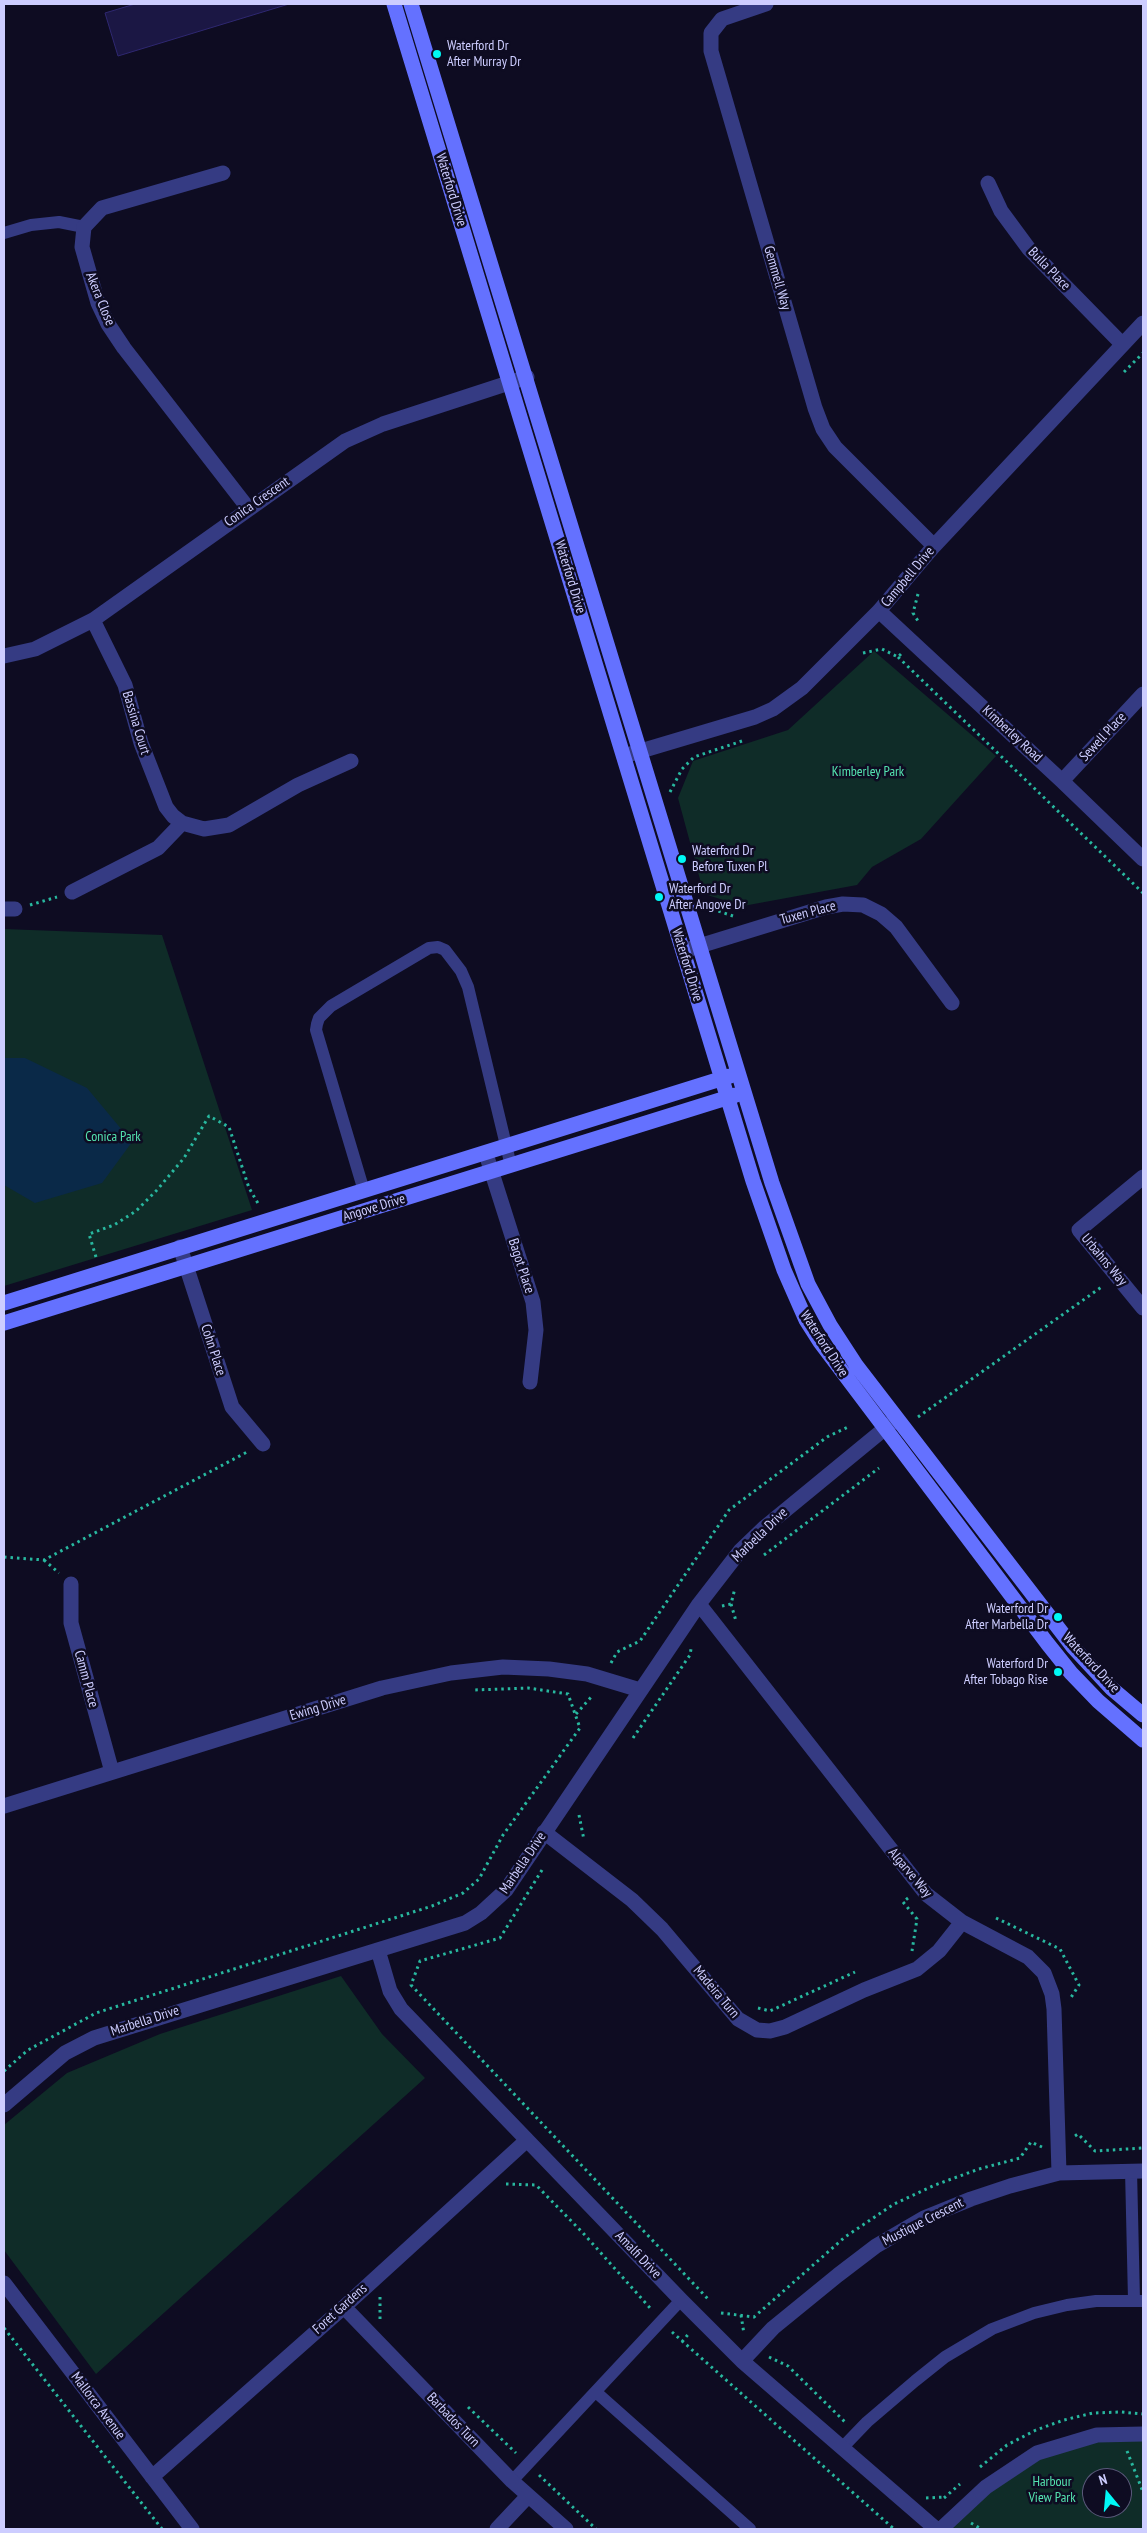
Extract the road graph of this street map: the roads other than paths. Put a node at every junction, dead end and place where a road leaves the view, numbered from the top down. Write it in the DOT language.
graph roads {
  1 [pos="394,4"];
  2 [pos="411,4"];
  3 [pos="766,4"];
  4 [pos="223,173"];
  5 [pos="988,183"];
  6 [pos="84,227"];
  7 [pos="4,233"];
  8 [pos="1143,323"];
  9 [pos="1122,344"];
  10 [pos="527,378"];
  11 [pos="510,383"];
  12 [pos="248,508"];
  13 [pos="934,546"];
  14 [pos="879,612"];
  15 [pos="93,620"];
  16 [pos="4,656"];
  17 [pos="1143,694"];
  18 [pos="640,751"];
  19 [pos="624,756"];
  20 [pos="351,761"];
  21 [pos="1062,781"];
  22 [pos="182,823"];
  23 [pos="1143,859"];
  24 [pos="72,892"];
  25 [pos="699,946"];
  26 [pos="683,951"];
  27 [pos="952,1003"];
  28 [pos="738,1074"];
  29 [pos="722,1079"];
  30 [pos="744,1093"];
  31 [pos="727,1098"];
  32 [pos="506,1148"];
  33 [pos="486,1154"];
  34 [pos="511,1166"];
  35 [pos="492,1172"];
  36 [pos="1143,1177"];
  37 [pos="364,1191"];
  38 [pos="180,1247"];
  39 [pos="186,1266"];
  40 [pos="4,1303"];
  41 [pos="1143,1308"];
  42 [pos="4,1323"];
  43 [pos="530,1382"];
  44 [pos="902,1422"];
  45 [pos="885,1428"];
  46 [pos="263,1444"];
  47 [pos="71,1584"];
  48 [pos="702,1609"];
  49 [pos="640,1690"];
  50 [pos="1143,1715"];
  51 [pos="1143,1740"];
  52 [pos="112,1772"];
  53 [pos="4,1806"];
  54 [pos="544,1832"];
  55 [pos="962,1922"];
  56 [pos="378,1950"];
  57 [pos="4,2105"];
  58 [pos="527,2140"];
  59 [pos="1137,2170"];
  60 [pos="1059,2173"];
  61 [pos="4,2282"];
  62 [pos="681,2300"];
  63 [pos="1139,2300"];
  64 [pos="344,2307"];
  65 [pos="742,2361"];
  66 [pos="597,2393"];
  67 [pos="1143,2434"];
  68 [pos="842,2448"];
  69 [pos="152,2477"];
  70 [pos="512,2481"];
  71 [pos="528,2496"];
  72 [pos="192,2529"];
  73 [pos="497,2529"];
  74 [pos="566,2529"];
  75 [pos="750,2529"];
  76 [pos="936,2529"];
  77 [pos="941,2529"];
  1 -- 11 [label="street, Waterford Drive"];
  2 -- 10 [label="street, Waterford Drive"];
  3 -- 13 [label="street, Gemmell Way"];
  4 -- 6 [label="street"];
  5 -- 9 [label="street, Bulla Place"];
  6 -- 7 [label="lane"];
  6 -- 12 [label="street, Akera Close"];
  8 -- 9 [label="street, Campbell Drive"];
  9 -- 13 [label="street, Campbell Drive"];
  10 -- 11 [label="street, Conica Crescent"];
  10 -- 18 [label="street, Waterford Drive"];
  11 -- 12 [label="street, Conica Crescent"];
  11 -- 19 [label="street, Waterford Drive"];
  12 -- 15 [label="street, Conica Crescent"];
  13 -- 14 [label="street, Campbell Drive"];
  14 -- 18 [label="street, Campbell Drive"];
  14 -- 21 [label="street, Kimberley Road"];
  15 -- 16 [label="street, Conica Crescent"];
  15 -- 22 [label="street, Bassina Court"];
  17 -- 21 [label="street, Sewell Place"];
  18 -- 19 [label="street, Campbell Drive"];
  18 -- 25 [label="street, Waterford Drive"];
  19 -- 26 [label="street, Waterford Drive"];
  20 -- 22 [label="street"];
  21 -- 23 [label="street, Kimberley Road"];
  22 -- 24 [label="street"];
  25 -- 26 [label="street, Tuxen Place"];
  25 -- 27 [label="street, Tuxen Place"];
  25 -- 28 [label="street, Waterford Drive"];
  26 -- 29 [label="street, Waterford Drive"];
  28 -- 29 [label="street, Angove Drive"];
  28 -- 30 [label="street, Waterford Drive"];
  29 -- 31 [label="street, Waterford Drive"];
  29 -- 32 [label="street, Angove Drive"];
  30 -- 31 [label="street, Angove Drive"];
  30 -- 44 [label="street, Waterford Drive"];
  31 -- 34 [label="street, Angove Drive"];
  31 -- 45 [label="street, Waterford Drive"];
  32 -- 33 [label="street, Angove Drive"];
  32 -- 34 [label="lane"];
  32 -- 37 [label="lane"];
  33 -- 35 [label="street, Bagot Place"];
  33 -- 37 [label="street, Angove Drive"];
  34 -- 35 [label="street, Angove Drive"];
  35 -- 39 [label="street, Angove Drive"];
  35 -- 43 [label="street, Bagot Place"];
  36 -- 41 [label="street, Urbahns Way"];
  37 -- 38 [label="street, Angove Drive"];
  38 -- 39 [label="street, Cohn Place"];
  38 -- 40 [label="street, Angove Drive"];
  39 -- 42 [label="street, Angove Drive"];
  39 -- 46 [label="street, Cohn Place"];
  44 -- 45 [label="street, Marbella Drive"];
  44 -- 50 [label="street, Waterford Drive"];
  45 -- 48 [label="street, Marbella Drive"];
  45 -- 51 [label="street, Waterford Drive"];
  47 -- 52 [label="street, Camm Place"];
  48 -- 49 [label="street, Marbella Drive"];
  48 -- 55 [label="street, Algarve Way"];
  49 -- 52 [label="street, Ewing Drive"];
  49 -- 54 [label="street, Marbella Drive"];
  52 -- 53 [label="street, Ewing Drive"];
  54 -- 55 [label="street, Madeira Turn"];
  54 -- 56 [label="street, Marbella Drive"];
  55 -- 60 [label="street, Algarve Way"];
  56 -- 57 [label="street, Marbella Drive"];
  56 -- 58 [label="street, Amalfi Drive"];
  58 -- 62 [label="street, Amalfi Drive"];
  58 -- 64 [label="street, Foret Gardens"];
  59 -- 60 [label="street, Mustique Crescent"];
  59 -- 63 [label="lane"];
  60 -- 65 [label="street, Mustique Crescent"];
  61 -- 69 [label="street, Mallorca Avenue"];
  62 -- 65 [label="street, Amalfi Drive"];
  62 -- 66 [label="lane"];
  63 -- 68 [label="lane"];
  64 -- 69 [label="street, Foret Gardens"];
  64 -- 70 [label="street, Barbados Turn"];
  65 -- 68 [label="street, Amalfi Drive"];
  66 -- 70 [label="lane"];
  66 -- 75 [label="lane"];
  67 -- 77 [label="street"];
  68 -- 76 [label="street, Amalfi Drive"];
  69 -- 72 [label="street, Mallorca Avenue"];
  70 -- 71 [label="street, Barbados Turn"];
  71 -- 73 [label="street"];
  71 -- 74 [label="street, Barbados Turn"];
}
